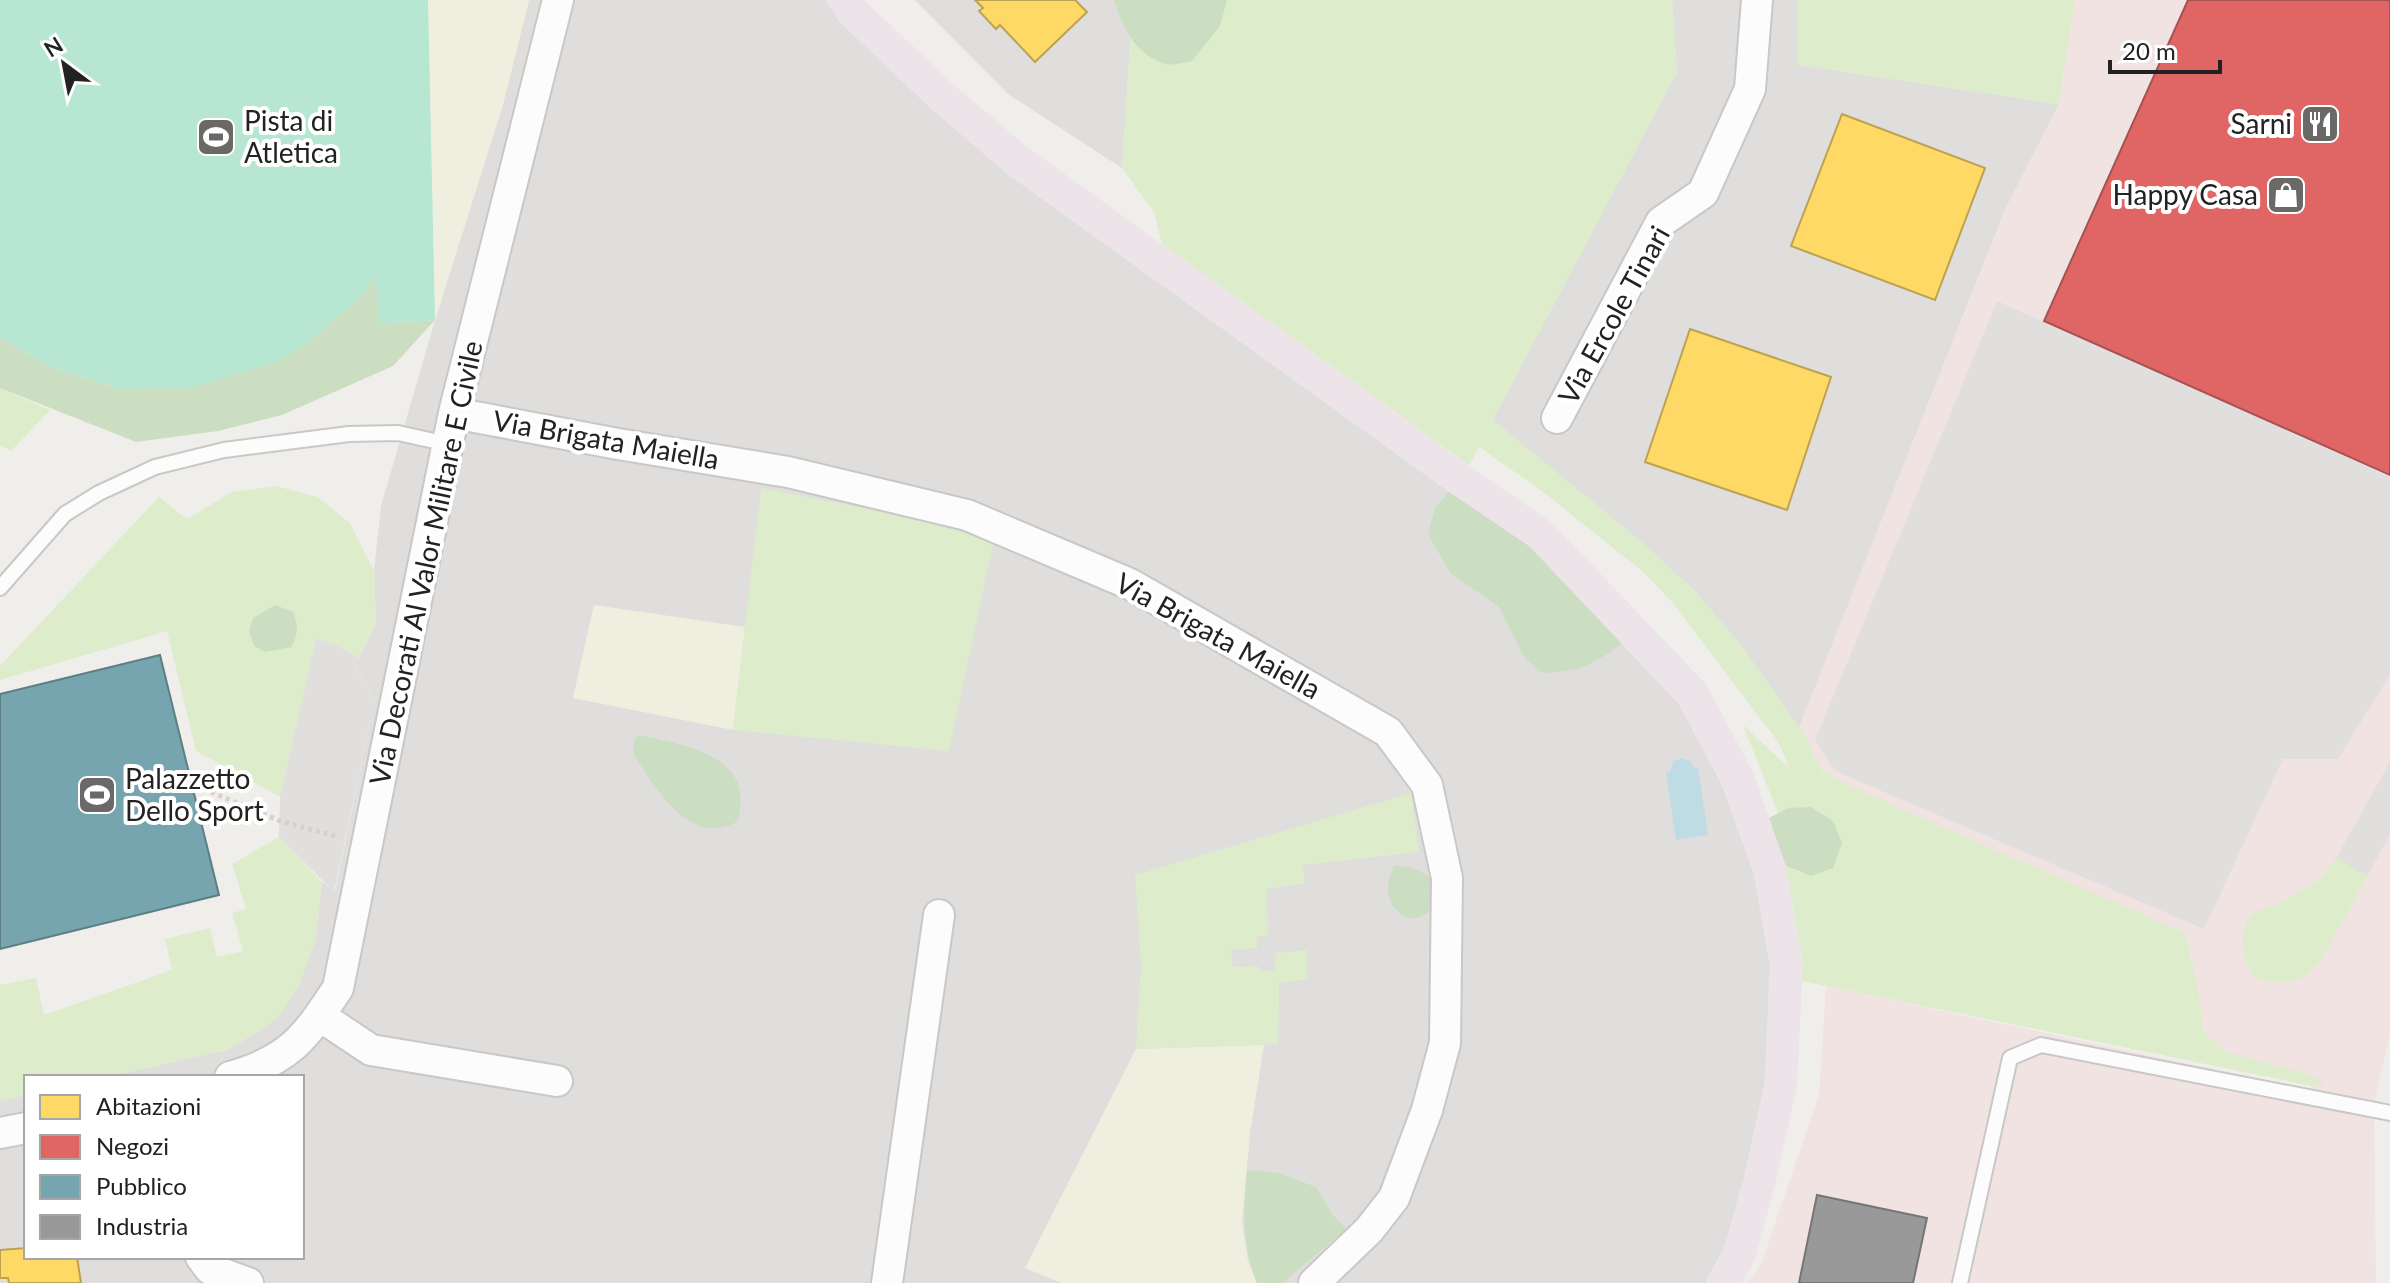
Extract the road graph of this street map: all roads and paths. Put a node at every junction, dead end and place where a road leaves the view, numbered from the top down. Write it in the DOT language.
graph roads {
  1 [pos="558,0"];
  2 [pos="1757,0"];
  3 [pos="454,413"];
  4 [pos="1557,418"];
  5 [pos="448,444"];
  6 [pos="0,588"];
  7 [pos="211,792"];
  8 [pos="367,844"];
  9 [pos="939,915"];
  10 [pos="320,1016"];
  11 [pos="237,1075"];
  12 [pos="557,1081"];
  13 [pos="2390,1113"];
  14 [pos="24,1128"];
  15 [pos="0,1133"];
  16 [pos="202,1259"];
  17 [pos="248,1283"];
  18 [pos="887,1283"];
  19 [pos="1314,1283"];
  20 [pos="1960,1283"];
  1 -- 3 [label="street, Via Decorati Al Valor Militare E Civile"];
  2 -- 4 [label="street, Via Ercole Tinari"];
  3 -- 5 [label="street, Via Decorati Al Valor Militare E Civile"];
  3 -- 19 [label="street, Via Brigata Maiella"];
  5 -- 6 [label="lane"];
  5 -- 8 [label="street, Via Decorati Al Valor Militare E Civile"];
  7 -- 8 [label="path"];
  8 -- 10 [label="street, Via Decorati Al Valor Militare E Civile"];
  9 -- 18 [label="street"];
  10 -- 11 [label="street, Via Decorati Al Valor Militare E Civile"];
  10 -- 12 [label="street"];
  13 -- 20 [label="lane"];
  14 -- 15 [label="street"];
  16 -- 17 [label="street"];
}
